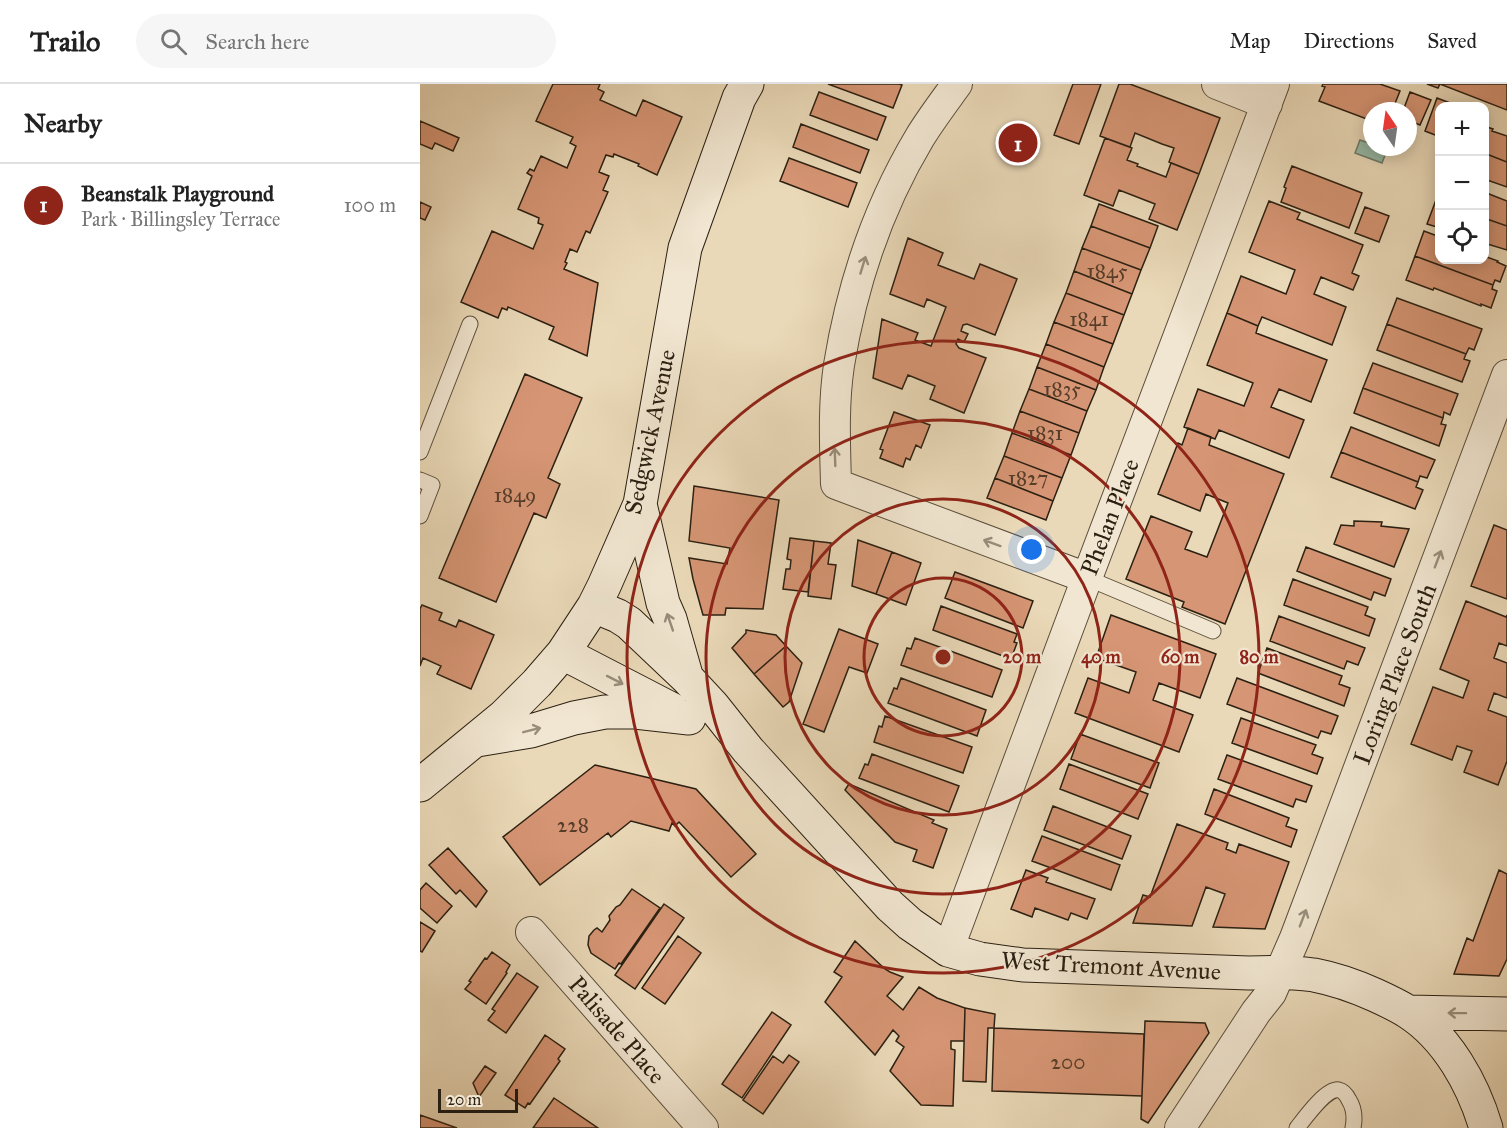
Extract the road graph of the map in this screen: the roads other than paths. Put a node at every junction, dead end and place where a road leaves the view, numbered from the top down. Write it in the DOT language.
graph roads {
  1 [pos="747,84"];
  2 [pos="957,84"];
  3 [pos="1217,84"];
  4 [pos="1271,94"];
  5 [pos="470,324"];
  6 [pos="1507,375"];
  7 [pos="420,452"];
  8 [pos="420,480"];
  9 [pos="640,504"];
  10 [pos="420,516"];
  11 [pos="1087,578"];
  12 [pos="594,606"];
  13 [pos="1213,631"];
  14 [pos="563,653"];
  15 [pos="687,678"];
  16 [pos="689,718"];
  17 [pos="475,740"];
  18 [pos="748,750"];
  19 [pos="420,785"];
  20 [pos="531,932"];
  21 [pos="948,950"];
  22 [pos="1281,972"];
  23 [pos="1408,1012"];
  24 [pos="1507,1014"];
  25 [pos="703,1128"];
  26 [pos="1180,1128"];
  27 [pos="1297,1128"];
  28 [pos="1353,1128"];
  29 [pos="1486,1128"];
  1 -- 9 [label="main road, Sedgwick Avenue"];
  11 -- 2 [label="street, one-way"];
  3 -- 4 [label="street"];
  4 -- 11 [label="street, Phelan Place"];
  5 -- 7 [label="lane"];
  22 -- 6 [label="street, Loring Place South, one-way"];
  8 -- 10 [label="lane"];
  9 -- 12 [label="main road, Sedgwick Avenue"];
  15 -- 9 [label="main road, one-way"];
  11 -- 13 [label="lane"];
  11 -- 21 [label="street, Phelan Place"];
  12 -- 14 [label="main road, Sedgwick Avenue"];
  12 -- 15 [label="main road, West Tremont Avenue"];
  14 -- 16 [label="main road, West Tremont Avenue, one-way"];
  14 -- 17 [label="main road, Sedgwick Avenue"];
  15 -- 18 [label="main road, West Tremont Avenue"];
  17 -- 16 [label="main road, one-way"];
  16 -- 18 [label="main road, West Tremont Avenue"];
  17 -- 19 [label="main road, Sedgwick Avenue"];
  18 -- 21 [label="main road, West Tremont Avenue"];
  20 -- 25 [label="street, Palisade Place"];
  21 -- 22 [label="main road, West Tremont Avenue"];
  22 -- 23 [label="main road, West Tremont Avenue"];
  22 -- 26 [label="street, Loring Place South"];
  24 -- 23 [label="main road, one-way"];
  23 -- 29 [label="main road, West Tremont Avenue"];
  27 -- 28 [label="lane"];
}
